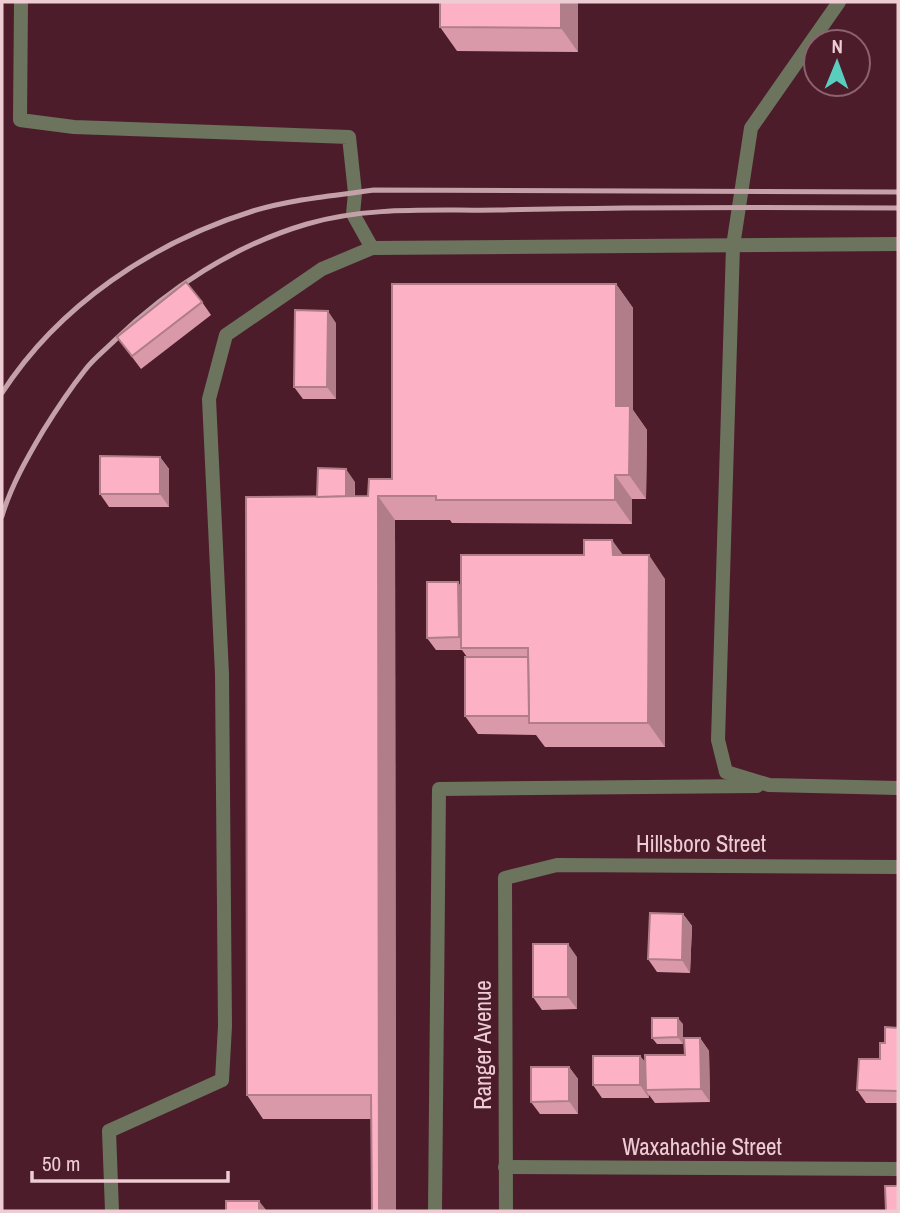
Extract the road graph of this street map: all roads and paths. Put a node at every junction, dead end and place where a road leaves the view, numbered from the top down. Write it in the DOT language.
graph roads {
  1 [pos="21,2"];
  2 [pos="839,2"];
  3 [pos="898,244"];
  4 [pos="733,246"];
  5 [pos="372,248"];
  6 [pos="769,785"];
  7 [pos="898,788"];
  8 [pos="898,867"];
  9 [pos="505,878"];
  10 [pos="505,1167"];
  11 [pos="898,1169"];
  12 [pos="112,1211"];
  13 [pos="435,1211"];
  14 [pos="506,1211"];
  1 -- 5 [label="street"];
  2 -- 4 [label="street"];
  3 -- 4 [label="street"];
  4 -- 5 [label="street"];
  4 -- 6 [label="street"];
  5 -- 12 [label="street"];
  6 -- 7 [label="street"];
  6 -- 13 [label="street"];
  8 -- 9 [label="street, Hillsboro Street"];
  9 -- 10 [label="street, Ranger Avenue"];
  10 -- 11 [label="street, Waxahachie Street"];
  10 -- 14 [label="street, Ranger Avenue"];
}
